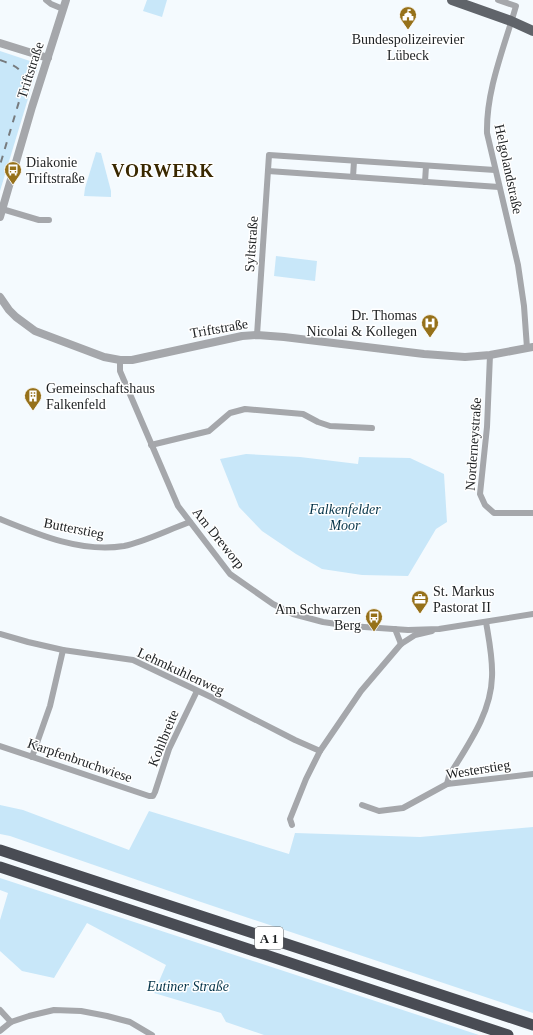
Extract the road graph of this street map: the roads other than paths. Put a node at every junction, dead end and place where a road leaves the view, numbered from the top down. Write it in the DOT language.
graph roads {
  1 [pos="46,0"];
  2 [pos="66,0"];
  3 [pos="452,0"];
  4 [pos="498,0"];
  5 [pos="63,9"];
  6 [pos="511,21"];
  7 [pos="533,31"];
  8 [pos="0,43"];
  9 [pos="48,58"];
  10 [pos="354,161"];
  11 [pos="426,166"];
  12 [pos="495,170"];
  13 [pos="268,171"];
  14 [pos="353,177"];
  15 [pos="425,182"];
  16 [pos="499,187"];
  17 [pos="1,213"];
  18 [pos="49,220"];
  19 [pos="0,297"];
  20 [pos="257,335"];
  21 [pos="530,347"];
  22 [pos="490,355"];
  23 [pos="120,360"];
  24 [pos="372,428"];
  25 [pos="152,445"];
  26 [pos="533,513"];
  27 [pos="0,519"];
  28 [pos="190,522"];
  29 [pos="533,614"];
  30 [pos="486,622"];
  31 [pos="395,629"];
  32 [pos="439,629"];
  33 [pos="0,634"];
  34 [pos="401,644"];
  35 [pos="63,650"];
  36 [pos="197,691"];
  37 [pos="0,746"];
  38 [pos="320,751"];
  39 [pos="32,757"];
  40 [pos="533,774"];
  41 [pos="448,784"];
  42 [pos="153,796"];
  43 [pos="362,805"];
  44 [pos="292,825"];
  45 [pos="0,850"];
  46 [pos="0,867"];
  47 [pos="0,1010"];
  48 [pos="11,1022"];
  49 [pos="533,1025"];
  50 [pos="0,1031"];
  51 [pos="152,1035"];
  52 [pos="508,1035"];
  1 -- 5 [label="street"];
  2 -- 5 [label="street, Triftstraße"];
  3 -- 6 [label="main road"];
  4 -- 6 [label="street, Helgolandstraße"];
  5 -- 9 [label="street, Triftstraße"];
  6 -- 7 [label="main road"];
  6 -- 12 [label="street, Helgolandstraße"];
  8 -- 9 [label="street"];
  9 -- 17 [label="street, Triftstraße"];
  10 -- 11 [label="street"];
  10 -- 13 [label="street, Syltstraße"];
  10 -- 14 [label="street"];
  11 -- 12 [label="street"];
  11 -- 15 [label="street"];
  12 -- 16 [label="street, Helgolandstraße"];
  13 -- 14 [label="street"];
  13 -- 20 [label="street, Syltstraße"];
  14 -- 15 [label="street"];
  15 -- 16 [label="street"];
  16 -- 21 [label="street, Helgolandstraße"];
  17 -- 18 [label="street"];
  19 -- 23 [label="street, Triftstraße"];
  20 -- 22 [label="street, Triftstraße"];
  20 -- 23 [label="street, Triftstraße"];
  21 -- 22 [label="street, Triftstraße"];
  22 -- 26 [label="street, Norderneystraße"];
  23 -- 25 [label="street, Am Dreworp"];
  24 -- 25 [label="street"];
  25 -- 28 [label="street, Am Dreworp"];
  27 -- 28 [label="street, Butterstieg"];
  28 -- 31 [label="street, Am Dreworp"];
  29 -- 30 [label="street, Am Dreworp"];
  30 -- 32 [label="street, Am Dreworp"];
  30 -- 41 [label="street"];
  31 -- 32 [label="street, Am Dreworp"];
  31 -- 34 [label="street"];
  32 -- 34 [label="street"];
  33 -- 35 [label="street, Lehmkuhlenweg"];
  34 -- 38 [label="street"];
  35 -- 36 [label="street, Lehmkuhlenweg"];
  35 -- 39 [label="street"];
  36 -- 38 [label="street, Lehmkuhlenweg"];
  36 -- 42 [label="street, Kohlbreite"];
  37 -- 39 [label="street, Karpfenbruchwiese"];
  38 -- 44 [label="street"];
  39 -- 42 [label="street, Karpfenbruchwiese"];
  40 -- 41 [label="street, Westerstieg"];
  41 -- 43 [label="street, Westerstieg"];
  45 -- 49 [label="highway, A 1"];
  46 -- 52 [label="highway, A 1"];
  47 -- 48 [label="street"];
  48 -- 50 [label="street"];
  48 -- 51 [label="street"];
}
